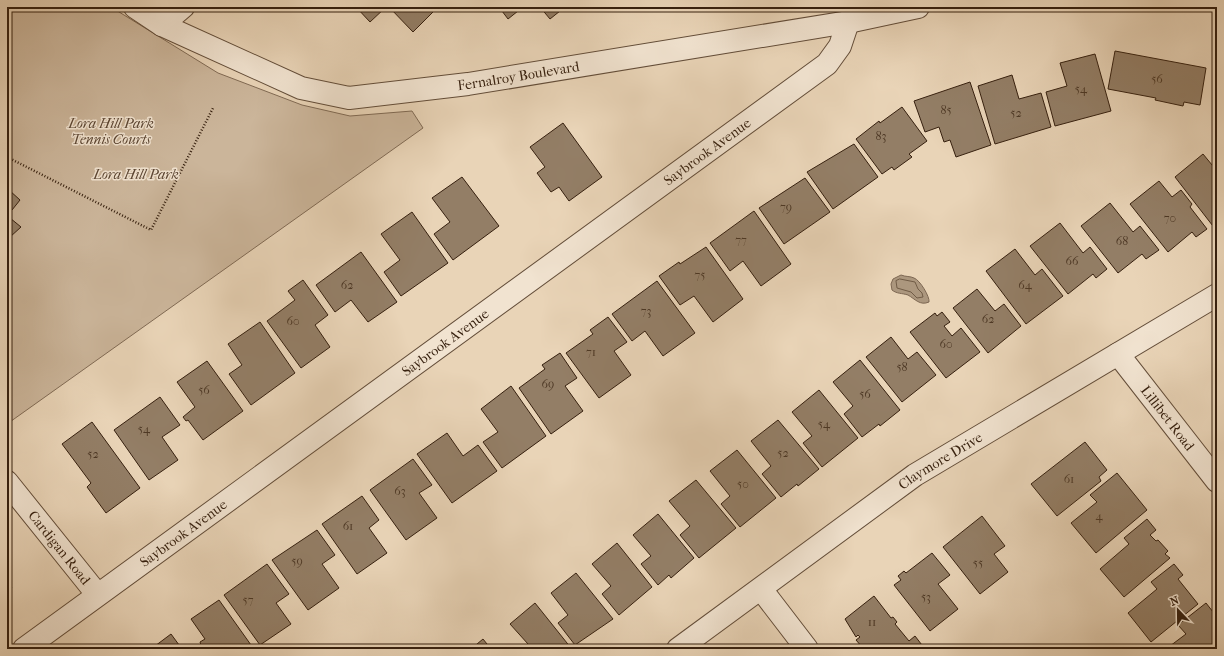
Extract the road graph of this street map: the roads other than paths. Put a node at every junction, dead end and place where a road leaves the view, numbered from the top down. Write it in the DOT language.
graph roads {
  1 [pos="135,7"];
  2 [pos="183,7"];
  3 [pos="911,8"];
  4 [pos="848,22"];
  5 [pos="162,25"];
  6 [pos="1217,295"];
  7 [pos="1118,354"];
  8 [pos="1217,481"];
  9 [pos="7,482"];
  10 [pos="761,589"];
  11 [pos="97,594"];
  12 [pos="24,649"];
  13 [pos="678,649"];
  14 [pos="807,649"];
  1 -- 5 [label="street, Fernalroy Boulevard"];
  2 -- 5 [label="street"];
  3 -- 4 [label="street, Fernalroy Boulevard"];
  4 -- 5 [label="street, Fernalroy Boulevard"];
  4 -- 11 [label="street, Saybrook Avenue"];
  6 -- 7 [label="street, Claymore Drive"];
  7 -- 8 [label="street, Lillibet Road"];
  7 -- 10 [label="street, Claymore Drive"];
  9 -- 11 [label="street, Cardigan Road"];
  10 -- 13 [label="street, Claymore Drive"];
  10 -- 14 [label="street"];
  11 -- 12 [label="street, Saybrook Avenue"];
}
